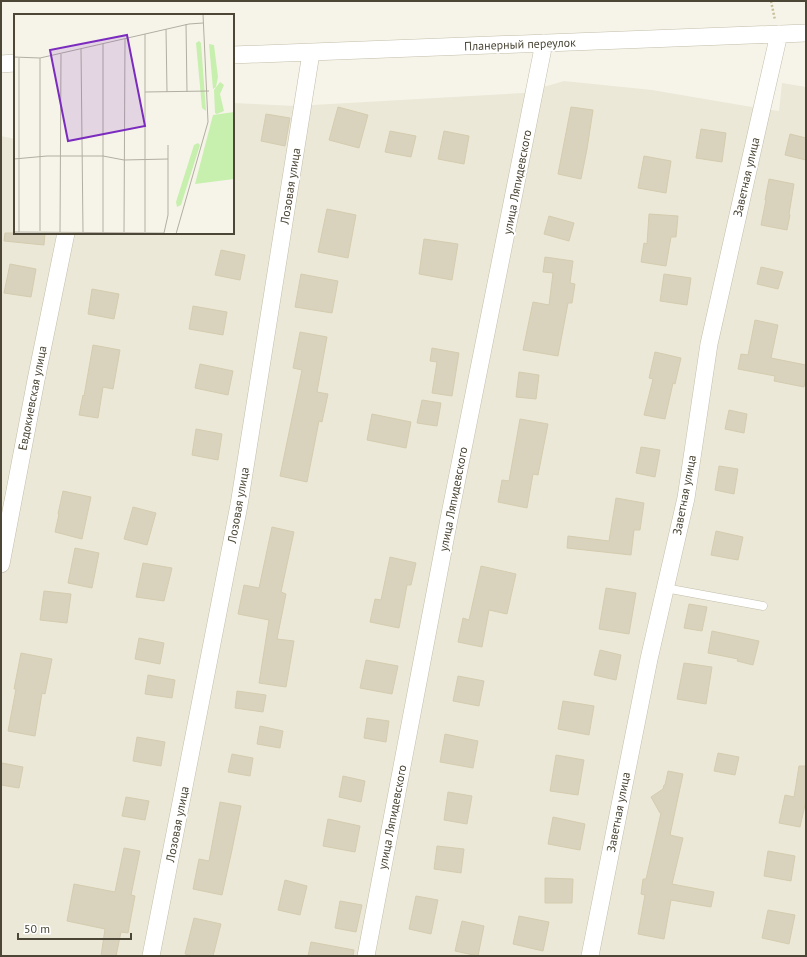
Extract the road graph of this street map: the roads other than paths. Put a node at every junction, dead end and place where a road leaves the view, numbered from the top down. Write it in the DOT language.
graph roads {
  1 [pos="806,33"];
  2 [pos="780,34"];
  3 [pos="544,43"];
  4 [pos="311,53"];
  5 [pos="234,55"];
  6 [pos="1,64"];
  7 [pos="14,64"];
  8 [pos="66,234"];
  9 [pos="1,564"];
  10 [pos="665,588"];
  11 [pos="763,606"];
  12 [pos="151,956"];
  13 [pos="366,956"];
  14 [pos="590,956"];
  1 -- 2 [label="street, Планерный переулок"];
  2 -- 3 [label="street, Планерный переулок"];
  2 -- 10 [label="street, Заветная улица"];
  3 -- 4 [label="street, Планерный переулок"];
  3 -- 13 [label="street, улица Ляпидевского"];
  4 -- 5 [label="street, Планерный переулок"];
  4 -- 12 [label="street, Лозовая улица"];
  6 -- 7 [label="street"];
  8 -- 9 [label="street, Евдокиевская улица"];
  10 -- 11 [label="lane"];
  10 -- 14 [label="street, Заветная улица"];
}
